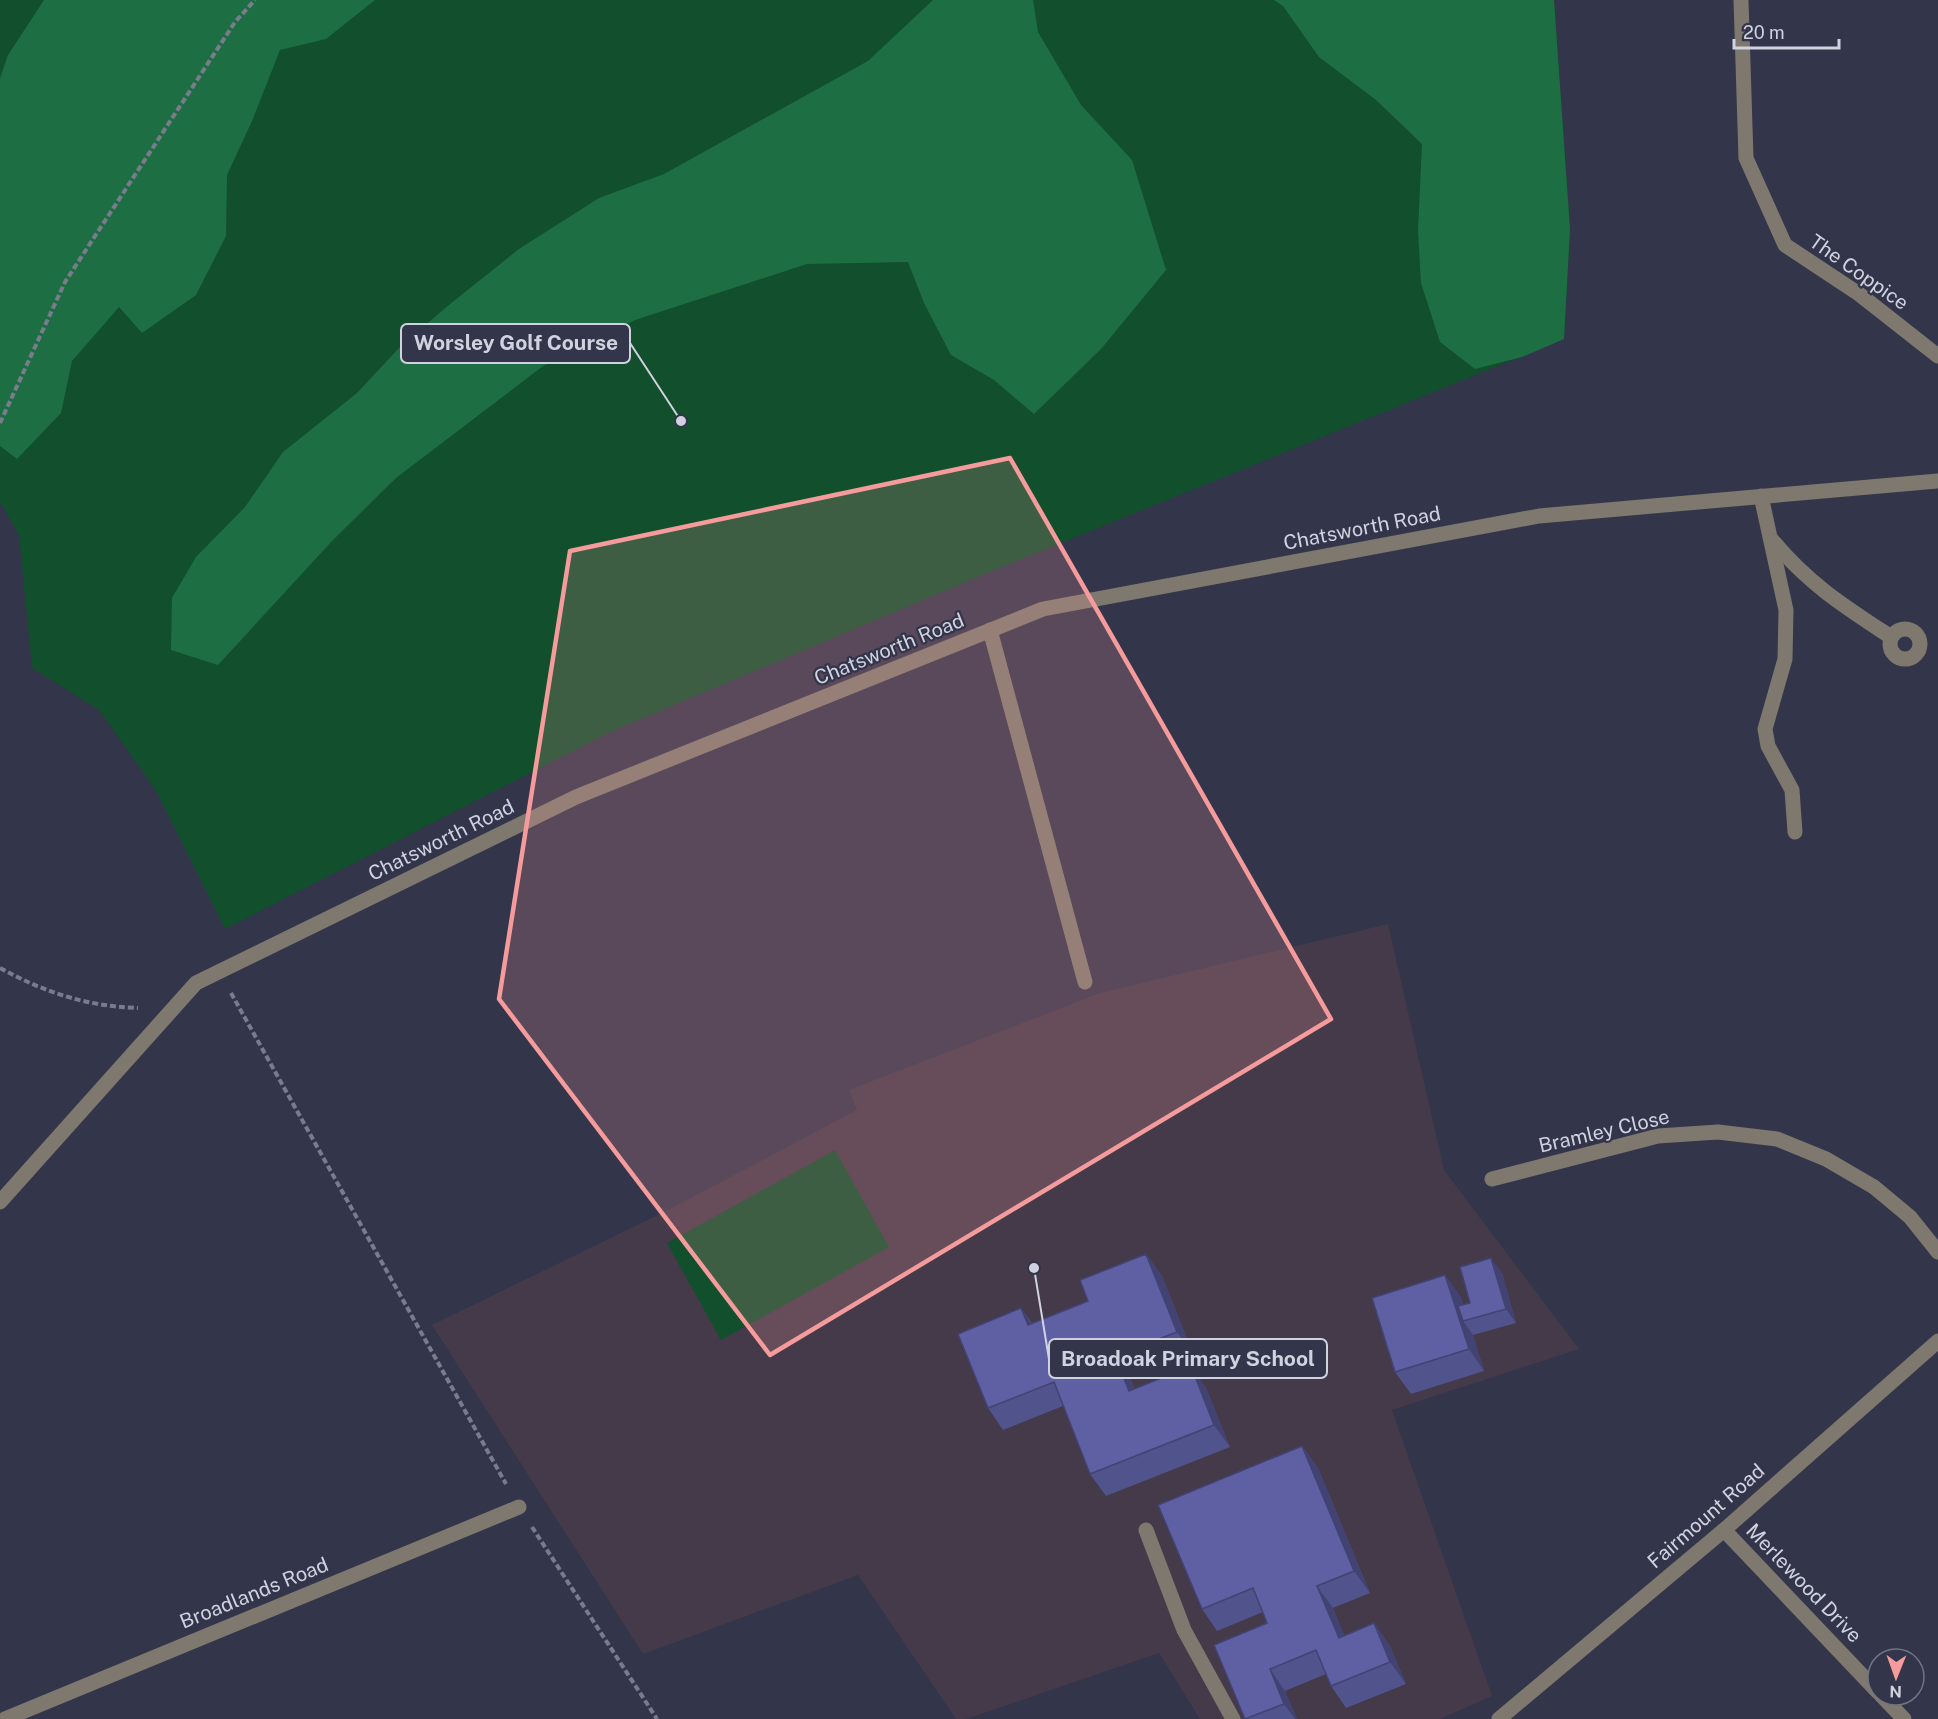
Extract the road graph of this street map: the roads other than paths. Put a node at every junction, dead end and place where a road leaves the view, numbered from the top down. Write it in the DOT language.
graph roads {
  1 [pos="1741,0"];
  2 [pos="1938,356"];
  3 [pos="1938,481"];
  4 [pos="1761,496"];
  5 [pos="1771,538"];
  6 [pos="990,630"];
  7 [pos="1891,637"];
  8 [pos="1795,832"];
  9 [pos="1085,982"];
  10 [pos="1492,1179"];
  11 [pos="0,1202"];
  12 [pos="1938,1252"];
  13 [pos="1938,1341"];
  14 [pos="519,1507"];
  15 [pos="1146,1530"];
  16 [pos="1724,1530"];
  17 [pos="1866,1679"];
  18 [pos="1892,1707"];
  19 [pos="5,1719"];
  20 [pos="1233,1719"];
  21 [pos="1499,1719"];
  22 [pos="1904,1719"];
  1 -- 2 [label="street, The Coppice"];
  3 -- 4 [label="street, Chatsworth Road"];
  4 -- 5 [label="street"];
  4 -- 6 [label="street, Chatsworth Road"];
  5 -- 7 [label="street"];
  5 -- 8 [label="street"];
  6 -- 9 [label="street"];
  6 -- 11 [label="street, Chatsworth Road"];
  10 -- 12 [label="street, Bramley Close"];
  13 -- 16 [label="street, Fairmount Road"];
  14 -- 19 [label="street, Broadlands Road"];
  15 -- 20 [label="street"];
  16 -- 17 [label="street, Merlewood Drive"];
  16 -- 21 [label="street, Fairmount Road"];
  18 -- 22 [label="street"];
}
